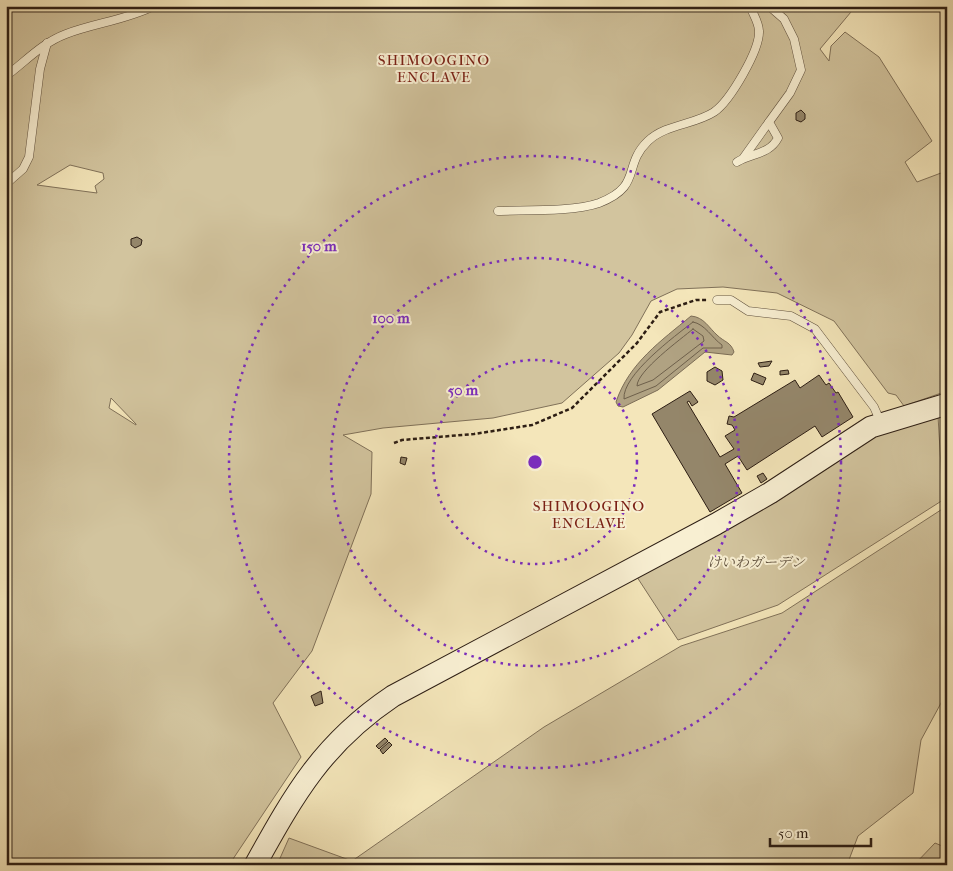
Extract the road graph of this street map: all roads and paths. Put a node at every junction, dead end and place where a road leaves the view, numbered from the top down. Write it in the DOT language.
graph roads {
  1 [pos="154,6"];
  2 [pos="750,6"];
  3 [pos="769,6"];
  4 [pos="47,43"];
  5 [pos="6,76"];
  6 [pos="769,122"];
  7 [pos="6,184"];
  8 [pos="498,211"];
  9 [pos="717,300"];
  10 [pos="947,404"];
  11 [pos="881,424"];
  12 [pos="394,444"];
  13 [pos="255,865"];
  1 -- 4 [label="lane"];
  2 -- 8 [label="lane"];
  3 -- 6 [label="lane"];
  4 -- 5 [label="lane"];
  4 -- 7 [label="lane"];
  6 -- 6 [label="lane"];
  9 -- 11 [label="lane"];
  9 -- 12 [label="path"];
  10 -- 11 [label="street"];
  11 -- 13 [label="street"];
}
